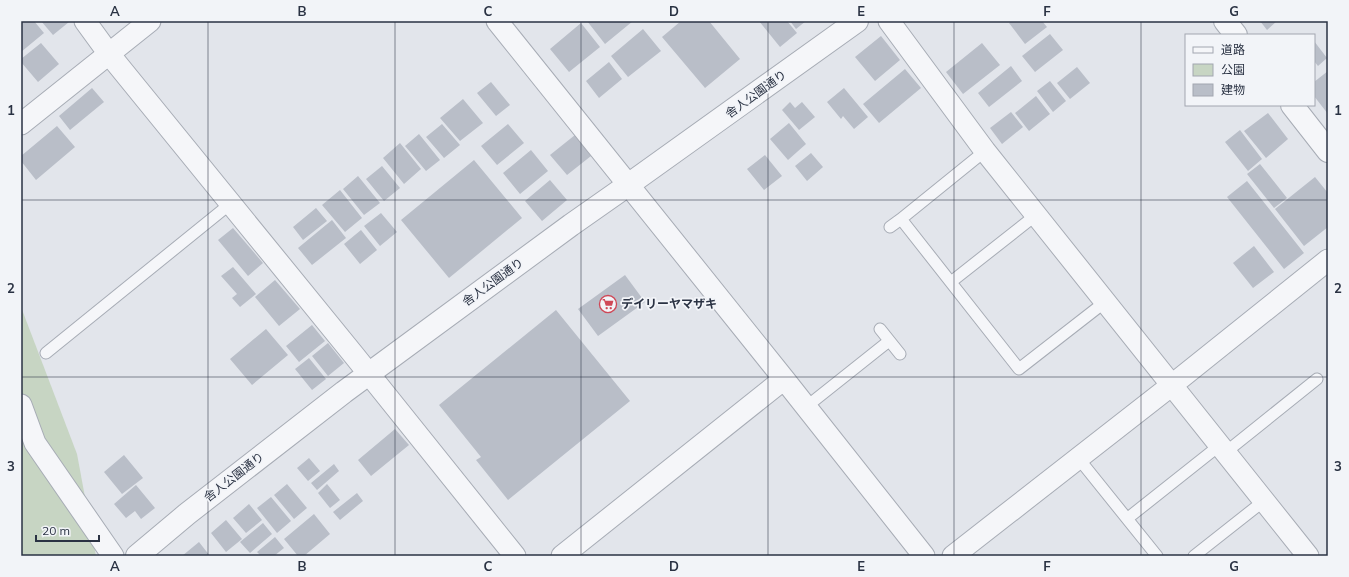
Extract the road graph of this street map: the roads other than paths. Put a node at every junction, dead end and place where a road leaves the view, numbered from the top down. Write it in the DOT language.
graph roads {
  1 [pos="85,21"];
  2 [pos="150,21"];
  3 [pos="858,21"];
  4 [pos="889,21"];
  5 [pos="1225,21"];
  6 [pos="504,24"];
  7 [pos="1235,34"];
  8 [pos="109,54"];
  9 [pos="1293,106"];
  10 [pos="21,124"];
  11 [pos="985,151"];
  12 [pos="1328,151"];
  13 [pos="628,185"];
  14 [pos="230,204"];
  15 [pos="1036,215"];
  16 [pos="901,219"];
  17 [pos="890,227"];
  18 [pos="1328,260"];
  19 [pos="951,282"];
  20 [pos="1105,302"];
  21 [pos="880,329"];
  22 [pos="889,341"];
  23 [pos="46,353"];
  24 [pos="900,354"];
  25 [pos="369,374"];
  26 [pos="784,378"];
  27 [pos="1317,379"];
  28 [pos="1172,385"];
  29 [pos="21,405"];
  30 [pos="806,407"];
  31 [pos="1223,448"];
  32 [pos="1079,459"];
  33 [pos="1265,500"];
  34 [pos="1128,518"];
  35 [pos="113,556"];
  36 [pos="137,556"];
  37 [pos="515,556"];
  38 [pos="562,556"];
  39 [pos="924,556"];
  40 [pos="954,556"];
  41 [pos="1157,556"];
  42 [pos="1194,556"];
  43 [pos="1308,556"];
  1 -- 8 [label="street"];
  2 -- 8 [label="street"];
  3 -- 13 [label="street, 舎人公園通り"];
  4 -- 11 [label="street"];
  5 -- 7 [label="street"];
  6 -- 13 [label="street"];
  8 -- 10 [label="street"];
  8 -- 14 [label="street"];
  9 -- 12 [label="street"];
  11 -- 15 [label="street"];
  11 -- 16 [label="lane"];
  13 -- 25 [label="street, 舎人公園通り"];
  13 -- 26 [label="street"];
  14 -- 23 [label="lane"];
  14 -- 25 [label="street"];
  15 -- 19 [label="lane"];
  15 -- 20 [label="street"];
  16 -- 17 [label="lane"];
  16 -- 19 [label="lane"];
  18 -- 28 [label="street"];
  19 -- 20 [label="lane"];
  20 -- 28 [label="street"];
  21 -- 22 [label="lane"];
  22 -- 24 [label="lane"];
  22 -- 30 [label="lane"];
  25 -- 36 [label="street, 舎人公園通り"];
  25 -- 37 [label="street"];
  26 -- 30 [label="street"];
  26 -- 38 [label="street"];
  27 -- 31 [label="lane"];
  28 -- 31 [label="street"];
  28 -- 32 [label="street"];
  29 -- 35 [label="street"];
  30 -- 39 [label="street"];
  31 -- 33 [label="street"];
  31 -- 34 [label="lane"];
  32 -- 34 [label="lane"];
  32 -- 40 [label="street"];
  33 -- 42 [label="lane"];
  33 -- 43 [label="street"];
  34 -- 41 [label="lane"];
}
